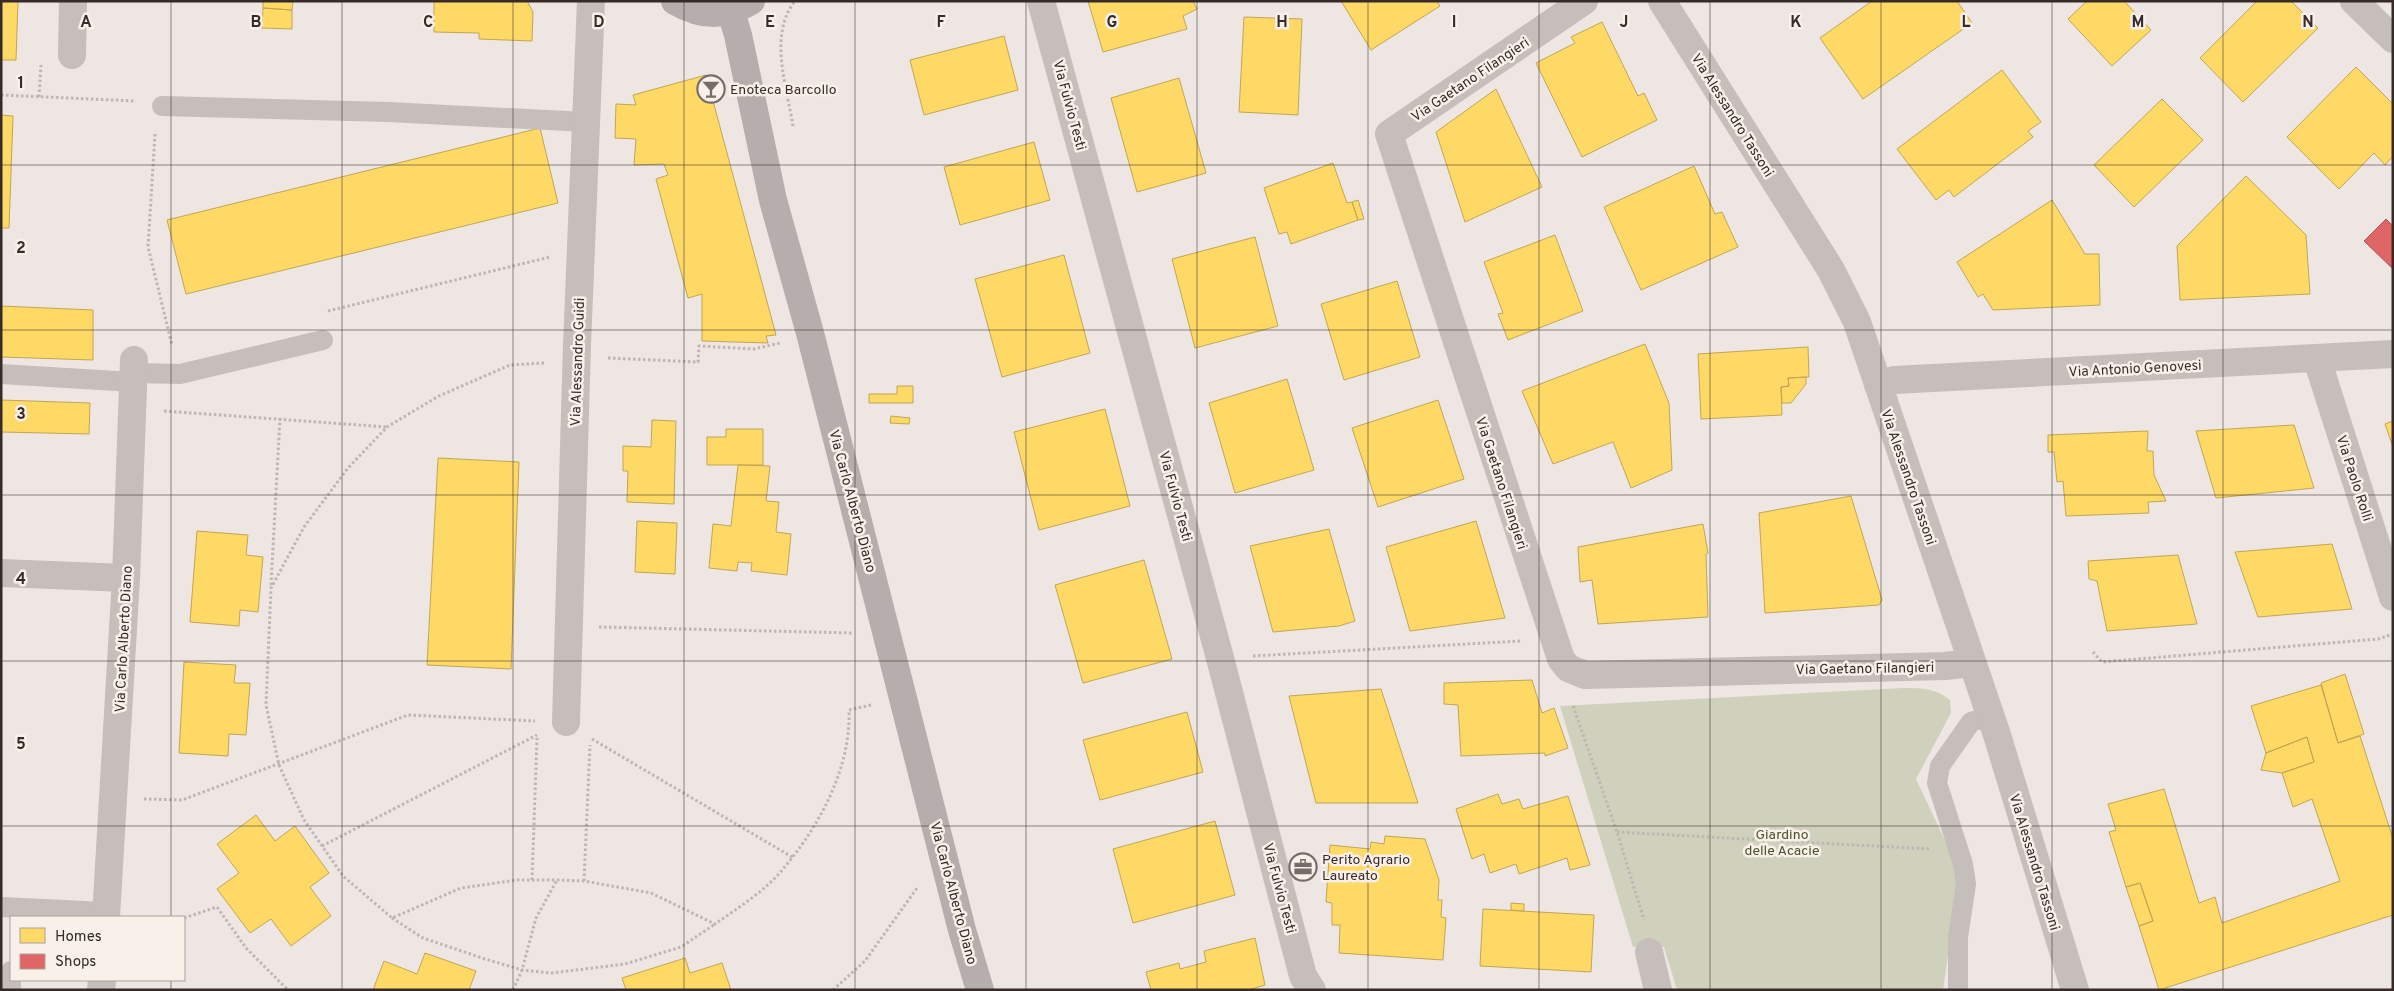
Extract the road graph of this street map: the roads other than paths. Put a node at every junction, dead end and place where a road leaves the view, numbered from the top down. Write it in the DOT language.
graph roads {
  1 [pos="73,1"];
  2 [pos="590,1"];
  3 [pos="674,1"];
  4 [pos="1041,1"];
  5 [pos="1584,1"];
  6 [pos="1662,1"];
  7 [pos="2354,1"];
  8 [pos="741,6"];
  9 [pos="2393,39"];
  10 [pos="72,55"];
  11 [pos="162,106"];
  12 [pos="586,122"];
  13 [pos="323,340"];
  14 [pos="2393,354"];
  15 [pos="2317,359"];
  16 [pos="134,372"];
  17 [pos="1,374"];
  18 [pos="1878,386"];
  19 [pos="1,573"];
  20 [pos="126,578"];
  21 [pos="2393,598"];
  22 [pos="1972,664"];
  23 [pos="1990,716"];
  24 [pos="566,722"];
  25 [pos="9,911"];
  26 [pos="106,915"];
  27 [pos="1649,952"];
  28 [pos="980,990"];
  29 [pos="1312,990"];
  30 [pos="1658,990"];
  31 [pos="1958,990"];
  32 [pos="2075,990"];
  1 -- 10 [label="street"];
  2 -- 12 [label="street, Via Alessandro Guidi"];
  3 -- 8 [label="main road"];
  4 -- 29 [label="street, Via Fulvio Testi"];
  5 -- 22 [label="street, Via Gaetano Filangieri"];
  6 -- 18 [label="street, Via Alessandro Tassoni"];
  7 -- 9 [label="street"];
  8 -- 28 [label="main road, Via Carlo Alberto Diano"];
  11 -- 12 [label="lane"];
  12 -- 24 [label="street, Via Alessandro Guidi"];
  13 -- 16 [label="lane"];
  14 -- 15 [label="street, Via Antonio Genovesi"];
  15 -- 18 [label="street, Via Antonio Genovesi"];
  15 -- 21 [label="street, Via Paolo Rolli"];
  16 -- 17 [label="lane"];
  16 -- 20 [label="street, Via Carlo Alberto Diano"];
  18 -- 22 [label="street, Via Alessandro Tassoni"];
  19 -- 20 [label="street"];
  20 -- 26 [label="street, Via Carlo Alberto Diano"];
  22 -- 23 [label="street, Via Alessandro Tassoni"];
  23 -- 31 [label="lane"];
  23 -- 32 [label="street, Via Alessandro Tassoni"];
  25 -- 26 [label="lane"];
  27 -- 30 [label="street"];
}
